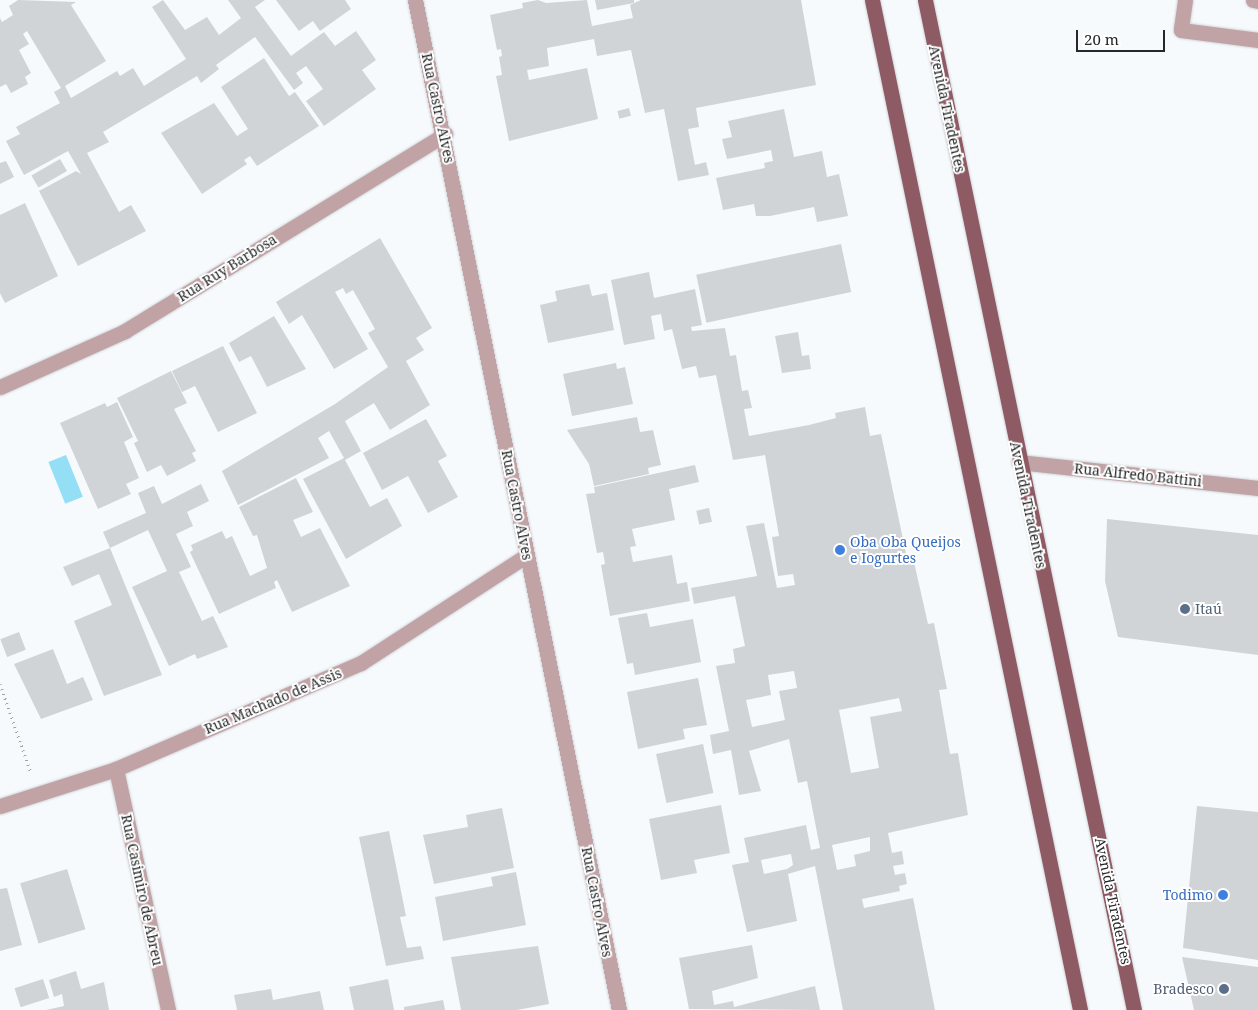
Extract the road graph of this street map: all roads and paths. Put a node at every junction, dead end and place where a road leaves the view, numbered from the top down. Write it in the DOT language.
graph roads {
  1 [pos="415,0"];
  2 [pos="872,0"];
  3 [pos="925,0"];
  4 [pos="1185,0"];
  5 [pos="1253,0"];
  6 [pos="1258,1"];
  7 [pos="1258,40"];
  8 [pos="445,134"];
  9 [pos="0,387"];
  10 [pos="1018,462"];
  11 [pos="1258,488"];
  12 [pos="527,555"];
  13 [pos="0,684"];
  14 [pos="116,769"];
  15 [pos="38,796"];
  16 [pos="0,806"];
  17 [pos="168,1010"];
  18 [pos="619,1010"];
  19 [pos="1080,1010"];
  20 [pos="1134,1010"];
  1 -- 8 [label="street, Rua Castro Alves"];
  2 -- 19 [label="main road"];
  3 -- 10 [label="main road, Avenida Tiradentes"];
  4 -- 7 [label="street"];
  5 -- 6 [label="street"];
  8 -- 9 [label="street, Rua Ruy Barbosa"];
  8 -- 12 [label="street, Rua Castro Alves"];
  10 -- 11 [label="street, Rua Alfredo Battini"];
  10 -- 20 [label="main road, Avenida Tiradentes"];
  12 -- 14 [label="street, Rua Machado de Assis"];
  12 -- 18 [label="street, Rua Castro Alves"];
  13 -- 15 [label="path"];
  14 -- 15 [label="street, Rua Machado de Assis"];
  14 -- 17 [label="street, Rua Casimiro de Abreu"];
  15 -- 16 [label="street, Rua Machado de Assis"];
}
